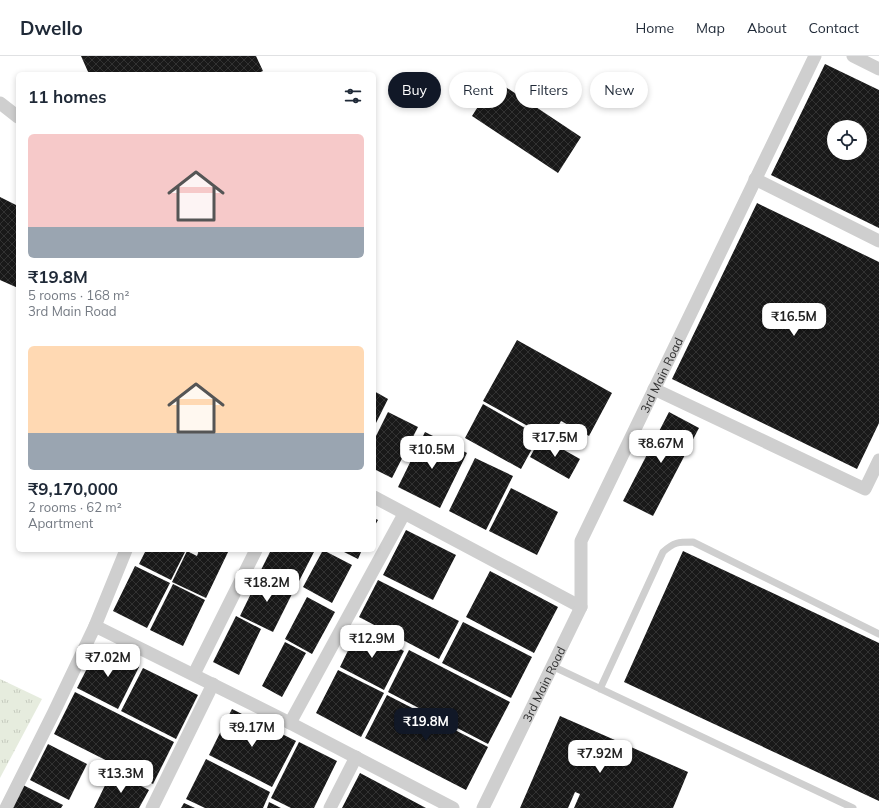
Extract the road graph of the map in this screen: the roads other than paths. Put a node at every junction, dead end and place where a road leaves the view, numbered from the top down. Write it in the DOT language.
graph roads {
  1 [pos="815,56"];
  2 [pos="853,56"];
  3 [pos="879,69"];
  4 [pos="0,103"];
  5 [pos="16,115"];
  6 [pos="755,179"];
  7 [pos="879,241"];
  8 [pos="654,389"];
  9 [pos="879,460"];
  10 [pos="376,498"];
  11 [pos="404,514"];
  12 [pos="125,552"];
  13 [pos="255,552"];
  14 [pos="581,607"];
  15 [pos="95,626"];
  16 [pos="879,634"];
  17 [pos="552,666"];
  18 [pos="194,674"];
  19 [pos="213,684"];
  20 [pos="600,689"];
  21 [pos="290,722"];
  22 [pos="356,757"];
  23 [pos="6,808"];
  24 [pos="152,808"];
  25 [pos="330,808"];
  26 [pos="453,808"];
  27 [pos="483,808"];
  28 [pos="853,808"];
  1 -- 6 [label="street, 3rd Main Road"];
  2 -- 3 [label="street"];
  4 -- 5 [label="street"];
  6 -- 7 [label="street"];
  6 -- 8 [label="street, 3rd Main Road"];
  8 -- 9 [label="street"];
  8 -- 14 [label="street, 3rd Main Road"];
  10 -- 11 [label="street"];
  11 -- 14 [label="street"];
  11 -- 21 [label="street"];
  12 -- 15 [label="street"];
  13 -- 18 [label="street"];
  14 -- 17 [label="street, 3rd Main Road"];
  15 -- 18 [label="street"];
  15 -- 23 [label="street"];
  16 -- 20 [label="lane"];
  17 -- 20 [label="lane"];
  17 -- 27 [label="street, 3rd Main Road"];
  18 -- 19 [label="street"];
  19 -- 21 [label="street"];
  19 -- 24 [label="street"];
  20 -- 28 [label="lane"];
  21 -- 22 [label="street"];
  22 -- 25 [label="street"];
  22 -- 26 [label="street"];
}
